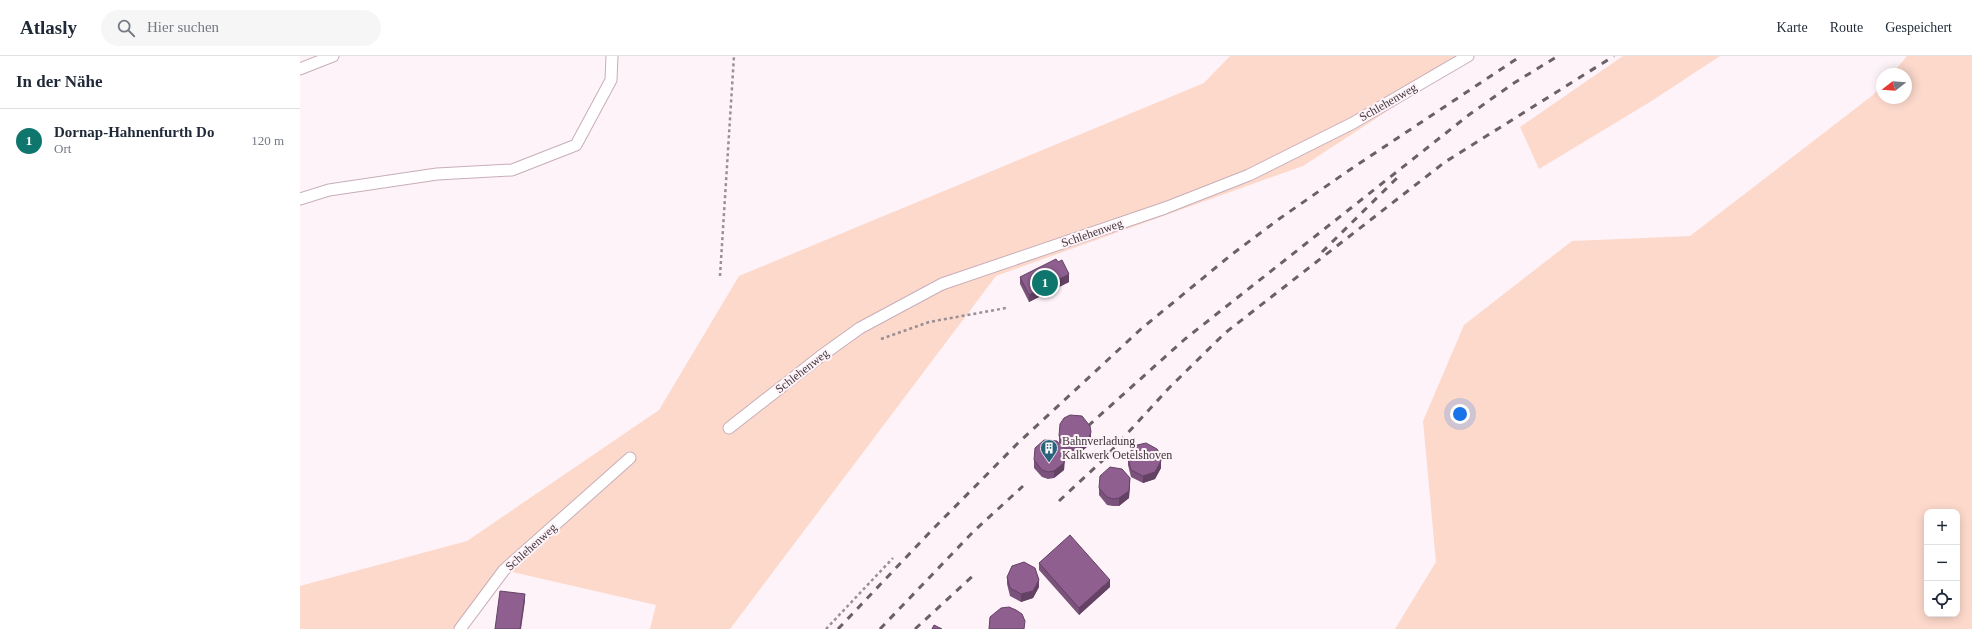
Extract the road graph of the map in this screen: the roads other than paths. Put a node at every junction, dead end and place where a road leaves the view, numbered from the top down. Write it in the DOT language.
graph roads {
  1 [pos="333,56"];
  2 [pos="612,56"];
  3 [pos="1468,56"];
  4 [pos="300,69"];
  5 [pos="300,199"];
  6 [pos="729,428"];
  7 [pos="630,458"];
  8 [pos="460,629"];
  1 -- 4 [label="lane"];
  2 -- 5 [label="lane"];
  3 -- 6 [label="lane, Schlehenweg"];
  7 -- 8 [label="lane, Schlehenweg"];
}
